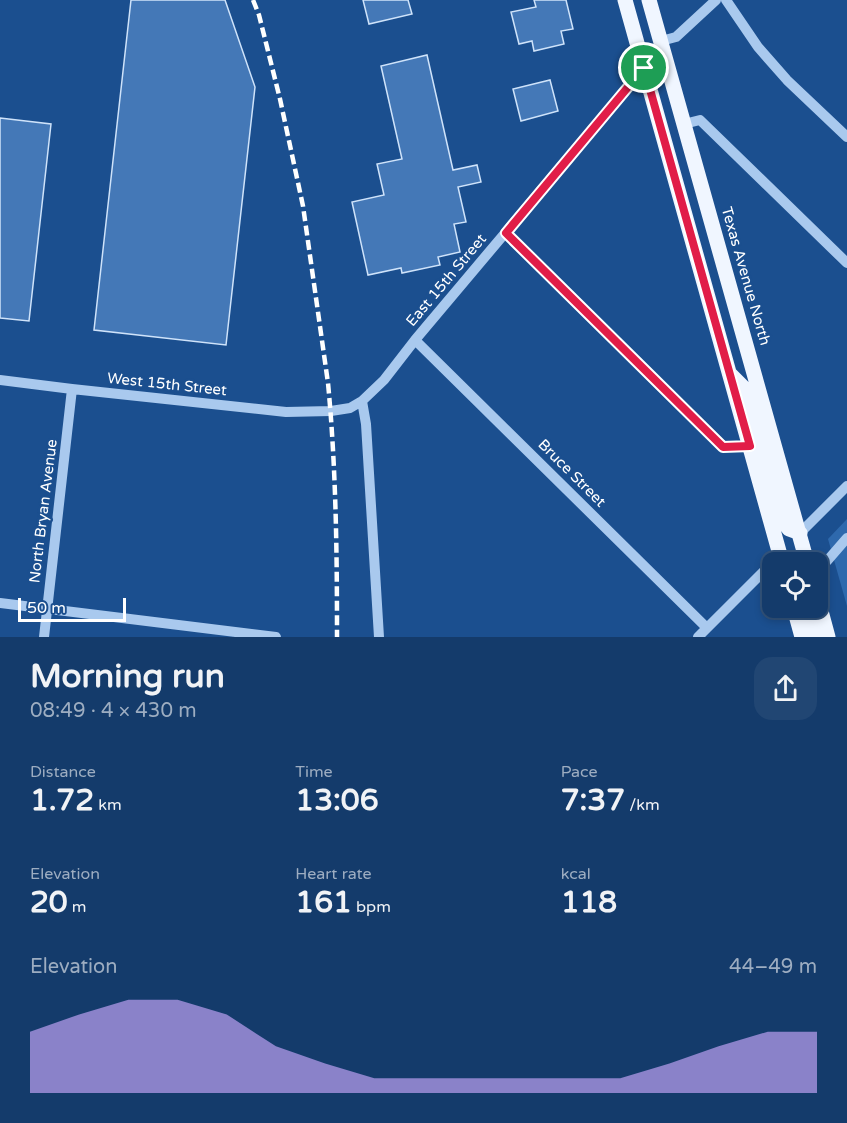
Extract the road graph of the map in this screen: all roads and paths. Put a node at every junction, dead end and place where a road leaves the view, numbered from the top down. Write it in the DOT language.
graph roads {
  1 [pos="624,0"];
  2 [pos="649,0"];
  3 [pos="716,0"];
  4 [pos="726,0"];
  5 [pos="661,41"];
  6 [pos="644,68"];
  7 [pos="684,124"];
  8 [pos="847,137"];
  9 [pos="506,233"];
  10 [pos="847,263"];
  11 [pos="415,340"];
  12 [pos="730,374"];
  13 [pos="0,380"];
  14 [pos="72,389"];
  15 [pos="362,401"];
  16 [pos="331,411"];
  17 [pos="750,446"];
  18 [pos="847,486"];
  19 [pos="800,533"];
  20 [pos="847,538"];
  21 [pos="781,552"];
  22 [pos="805,552"];
  23 [pos="828,560"];
  24 [pos="762,579"];
  25 [pos="0,603"];
  26 [pos="47,609"];
  27 [pos="797,618"];
  28 [pos="810,618"];
  29 [pos="823,618"];
  30 [pos="707,628"];
  31 [pos="44,637"];
  32 [pos="276,637"];
  33 [pos="380,637"];
  34 [pos="698,637"];
  35 [pos="802,637"];
  36 [pos="816,637"];
  37 [pos="828,637"];
  1 -- 6 [label="main road"];
  2 -- 5 [label="main road, Texas Avenue North"];
  3 -- 5 [label="street"];
  4 -- 8 [label="street"];
  5 -- 7 [label="main road, Texas Avenue North"];
  6 -- 9 [label="street, East 15th Street"];
  6 -- 12 [label="main road"];
  7 -- 10 [label="street"];
  7 -- 19 [label="main road, Texas Avenue North"];
  9 -- 11 [label="street, East 15th Street"];
  9 -- 17 [label="street"];
  11 -- 15 [label="street, East 15th Street"];
  11 -- 30 [label="street, Bruce Street"];
  12 -- 17 [label="main road"];
  12 -- 19 [label="main road"];
  13 -- 14 [label="street, West 15th Street"];
  14 -- 16 [label="street, West 15th Street"];
  14 -- 26 [label="street, North Bryan Avenue"];
  15 -- 16 [label="street, East 15th Street"];
  15 -- 33 [label="street"];
  17 -- 21 [label="main road"];
  18 -- 19 [label="street"];
  19 -- 22 [label="main road, Texas Avenue North"];
  20 -- 23 [label="street"];
  24 -- 30 [label="street"];
  25 -- 26 [label="street"];
  26 -- 31 [label="street, North Bryan Avenue"];
  26 -- 32 [label="street"];
  27 -- 35 [label="main road"];
  28 -- 36 [label="main road"];
  29 -- 37 [label="main road"];
  30 -- 34 [label="street"];
}
